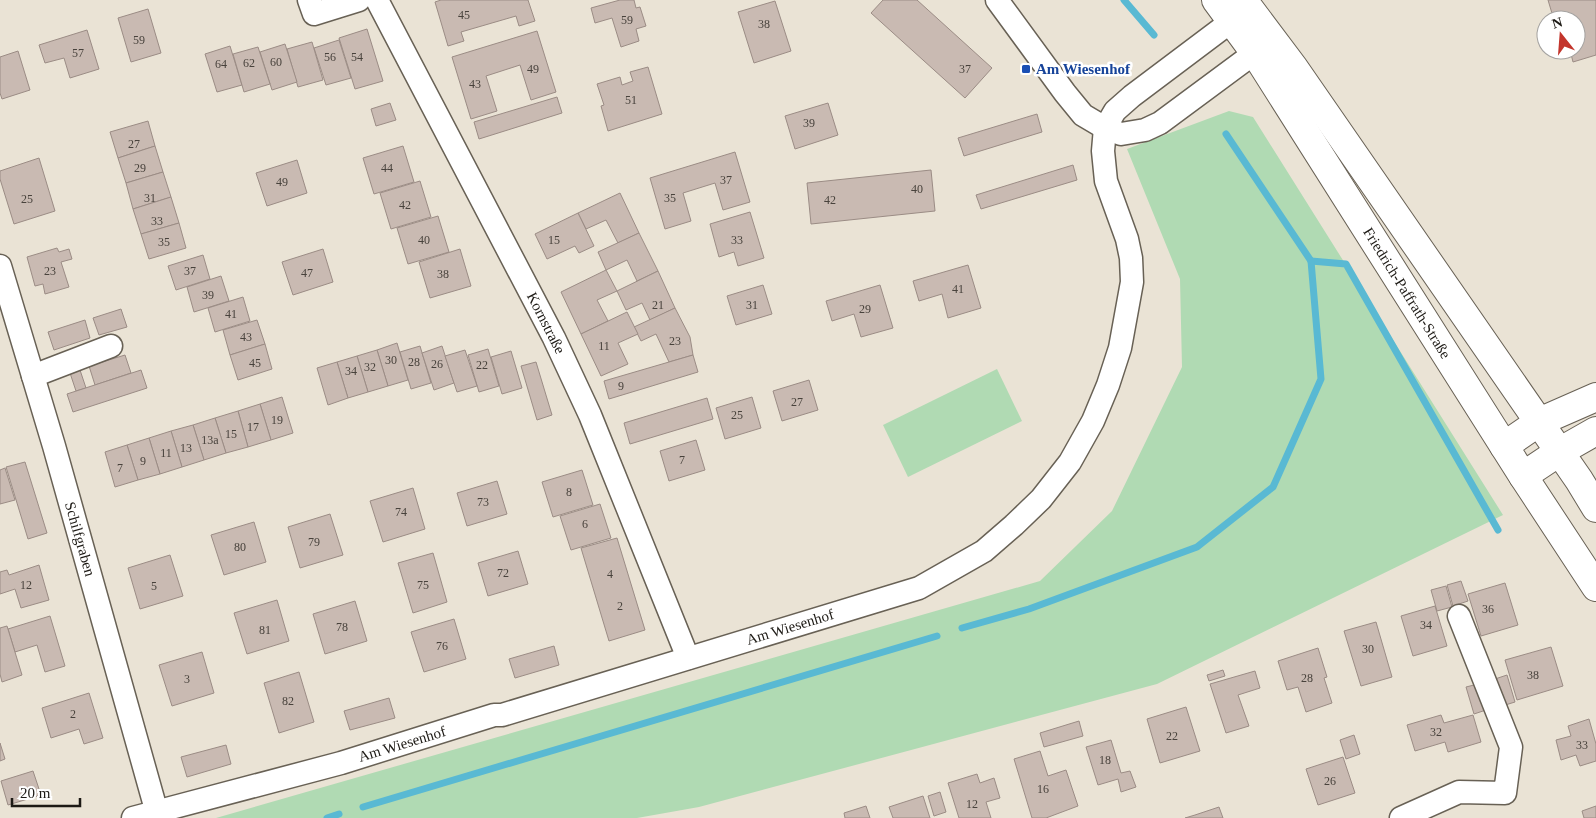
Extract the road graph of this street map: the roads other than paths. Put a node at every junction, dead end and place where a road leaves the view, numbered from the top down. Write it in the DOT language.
graph roads {
  1 [pos="309,0"];
  2 [pos="359,0"];
  3 [pos="377,0"];
  4 [pos="997,0"];
  5 [pos="1235,7"];
  6 [pos="1264,46"];
  7 [pos="1105,128"];
  8 [pos="0,266"];
  9 [pos="111,346"];
  10 [pos="33,376"];
  11 [pos="1596,398"];
  12 [pos="1539,422"];
  13 [pos="1596,431"];
  14 [pos="1504,446"];
  15 [pos="1559,452"];
  16 [pos="1523,476"];
  17 [pos="1596,508"];
  18 [pos="1596,587"];
  19 [pos="1459,616"];
  20 [pos="688,658"];
  21 [pos="157,813"];
  22 [pos="133,818"];
  23 [pos="1400,818"];
  1 -- 2 [label="street"];
  3 -- 20 [label="street, Kornstraße"];
  4 -- 7 [label="street"];
  5 -- 6 [label="main road, Friedrich-Paffrath-Straße"];
  5 -- 7 [label="street"];
  6 -- 7 [label="street"];
  6 -- 12 [label="main road, Friedrich-Paffrath-Straße"];
  6 -- 14 [label="main road, Friedrich-Paffrath-Straße"];
  7 -- 20 [label="street, Am Wiesenhof"];
  8 -- 10 [label="street, Schilfgraben"];
  9 -- 10 [label="street"];
  10 -- 21 [label="street, Schilfgraben"];
  11 -- 12 [label="main road"];
  12 -- 14 [label="main road"];
  12 -- 15 [label="main road, Friedrich-Paffrath-Straße"];
  13 -- 15 [label="main road"];
  14 -- 16 [label="main road, Friedrich-Paffrath-Straße"];
  15 -- 16 [label="main road"];
  15 -- 17 [label="main road, Friedrich-Paffrath-Straße"];
  16 -- 18 [label="main road, Friedrich-Paffrath-Straße"];
  19 -- 23 [label="street"];
  20 -- 21 [label="street, Am Wiesenhof"];
  21 -- 22 [label="street, Am Wiesenhof"];
}
